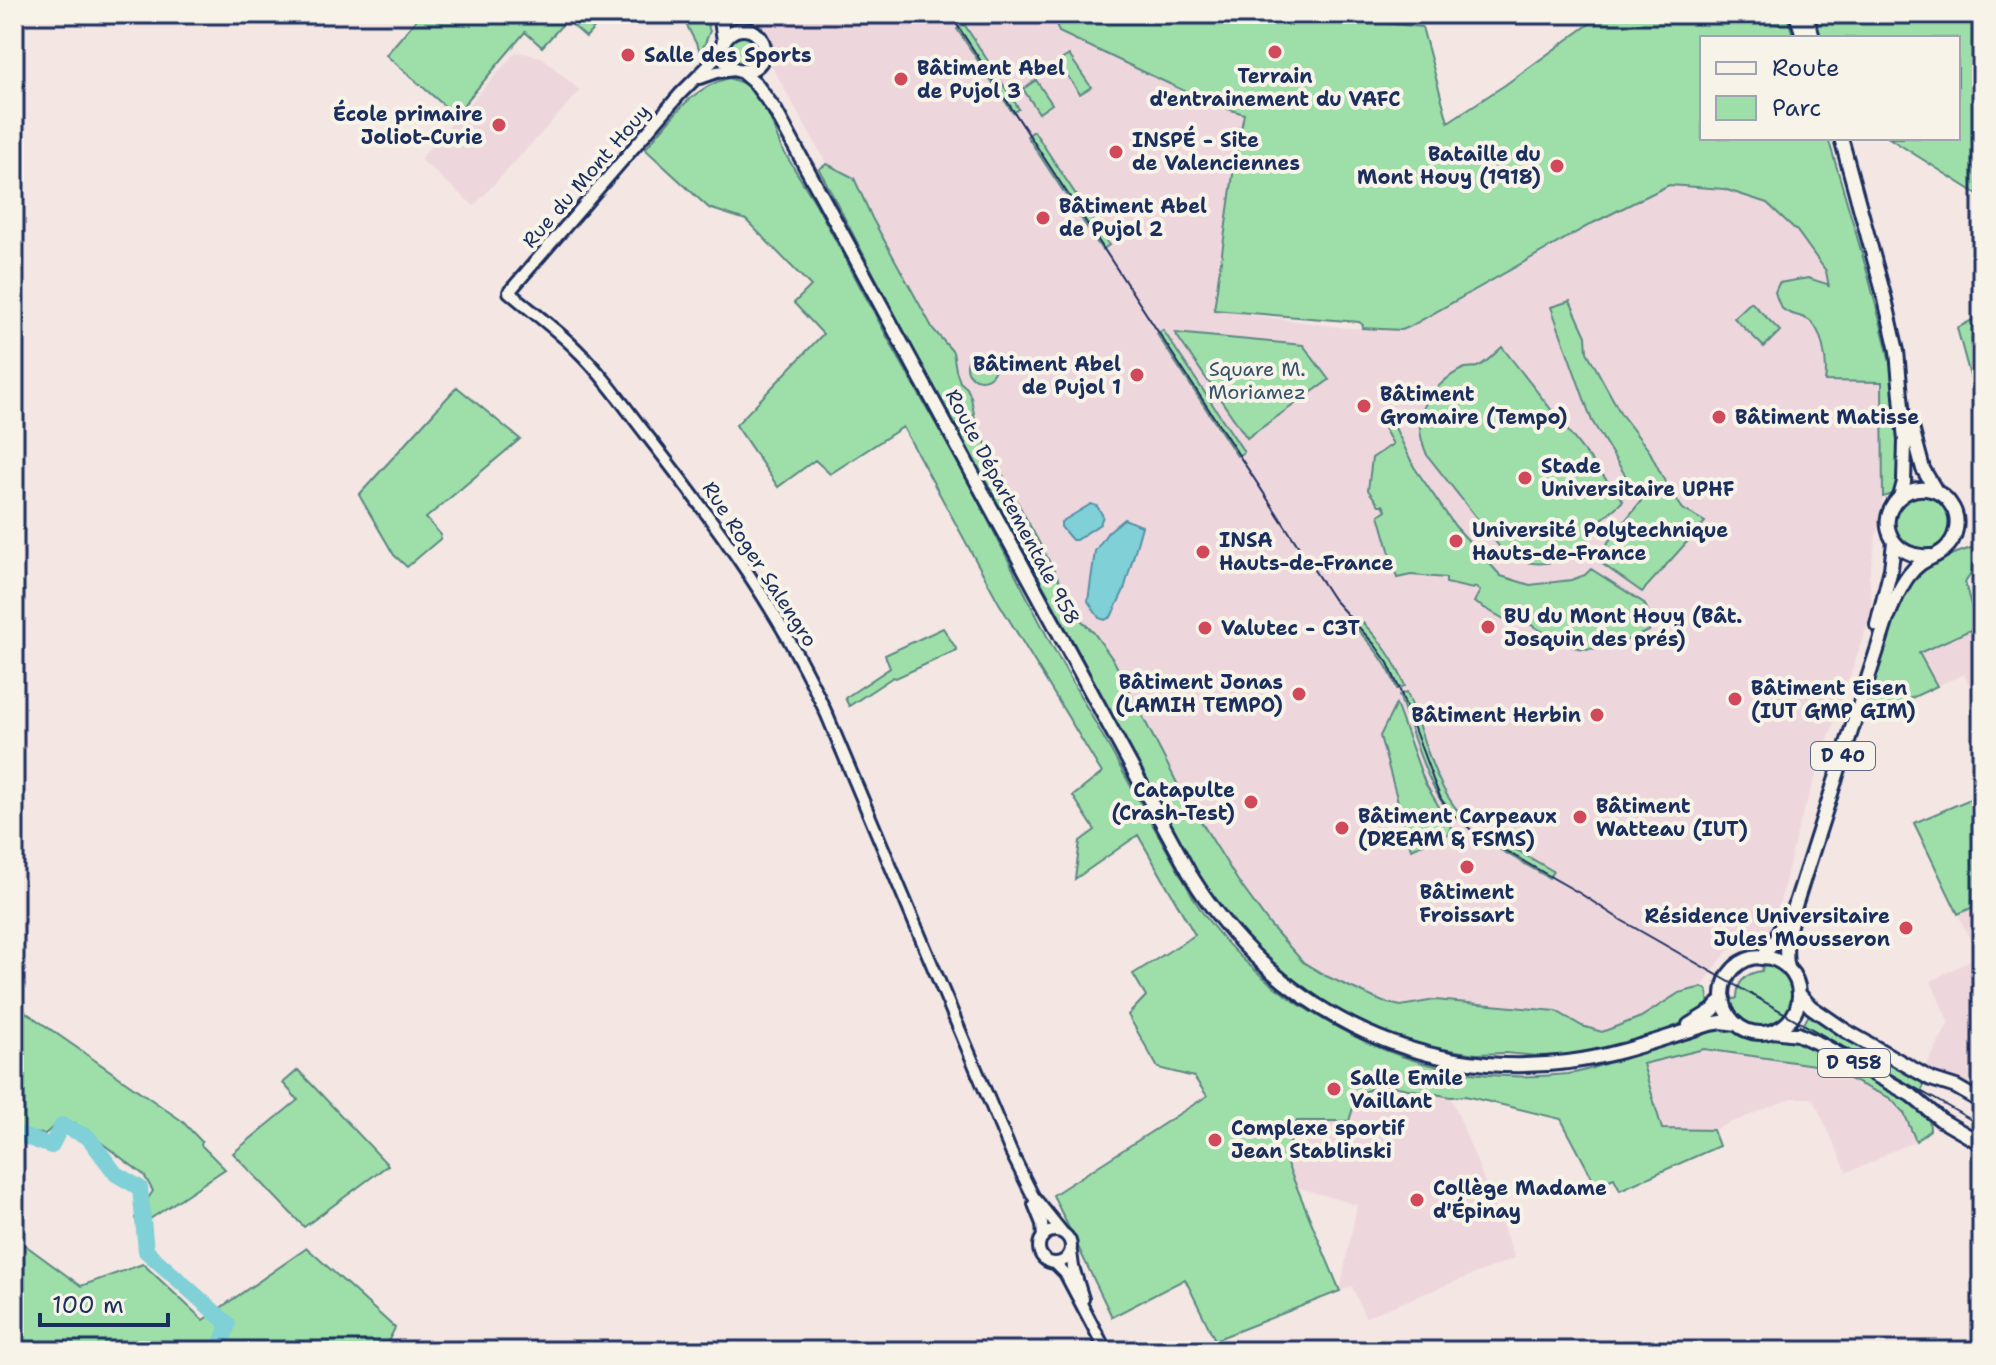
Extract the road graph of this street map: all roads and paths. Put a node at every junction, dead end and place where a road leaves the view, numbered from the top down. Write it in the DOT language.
graph roads {
  1 [pos="720,14"];
  2 [pos="727,14"];
  3 [pos="1796,14"];
  4 [pos="1806,14"];
  5 [pos="744,29"];
  6 [pos="1803,36"];
  7 [pos="1812,36"];
  8 [pos="722,44"];
  9 [pos="762,60"];
  10 [pos="738,71"];
  11 [pos="691,83"];
  12 [pos="775,110"];
  13 [pos="1836,140"];
  14 [pos="1842,140"];
  15 [pos="1852,180"];
  16 [pos="509,292"];
  17 [pos="1900,372"];
  18 [pos="1936,491"];
  19 [pos="1900,497"];
  20 [pos="1894,542"];
  21 [pos="1930,556"];
  22 [pos="1761,958"];
  23 [pos="1788,968"];
  24 [pos="1799,994"];
  25 [pos="1724,998"];
  26 [pos="1737,1024"];
  27 [pos="1773,1031"];
  28 [pos="1671,1035"];
  29 [pos="1947,1085"];
  30 [pos="1931,1099"];
  31 [pos="1982,1102"];
  32 [pos="1982,1144"];
  33 [pos="1028,1187"];
  34 [pos="1062,1232"];
  35 [pos="1043,1237"];
  36 [pos="1071,1250"];
  37 [pos="1055,1263"];
  38 [pos="1088,1316"];
  39 [pos="1106,1351"];
  1 -- 8 [label="main road"];
  2 -- 5 [label="main road"];
  3 -- 6 [label="main road"];
  4 -- 7 [label="main road"];
  5 -- 8 [label="main road"];
  5 -- 9 [label="main road"];
  8 -- 10 [label="main road"];
  8 -- 11 [label="street, Rue du Mont Houy"];
  9 -- 10 [label="main road"];
  9 -- 12 [label="main road, Route Départementale 958"];
  10 -- 11 [label="street"];
  10 -- 12 [label="main road, Route Départementale 958"];
  11 -- 16 [label="street, Rue du Mont Houy"];
  12 -- 28 [label="main road, Route Départementale 958"];
  13 -- 15 [label="main road"];
  14 -- 15 [label="main road"];
  15 -- 17 [label="main road"];
  16 -- 33 [label="street, Rue Roger Salengro"];
  17 -- 18 [label="main road"];
  17 -- 19 [label="main road"];
  18 -- 19 [label="main road"];
  18 -- 21 [label="main road"];
  19 -- 20 [label="main road"];
  20 -- 21 [label="main road"];
  20 -- 22 [label="main road, D 40"];
  21 -- 23 [label="main road, D 40"];
  22 -- 23 [label="main road"];
  22 -- 25 [label="main road"];
  23 -- 24 [label="main road"];
  24 -- 27 [label="main road"];
  24 -- 29 [label="main road, D 958"];
  25 -- 26 [label="main road"];
  25 -- 28 [label="main road"];
  26 -- 27 [label="main road"];
  26 -- 28 [label="main road"];
  27 -- 30 [label="main road, D 958"];
  29 -- 30 [label="main road"];
  29 -- 31 [label="main road"];
  30 -- 32 [label="main road"];
  33 -- 34 [label="street"];
  33 -- 35 [label="street"];
  34 -- 35 [label="street"];
  34 -- 36 [label="street"];
  35 -- 37 [label="street"];
  36 -- 37 [label="street"];
  36 -- 38 [label="street"];
  37 -- 38 [label="street"];
  38 -- 39 [label="street"];
}
